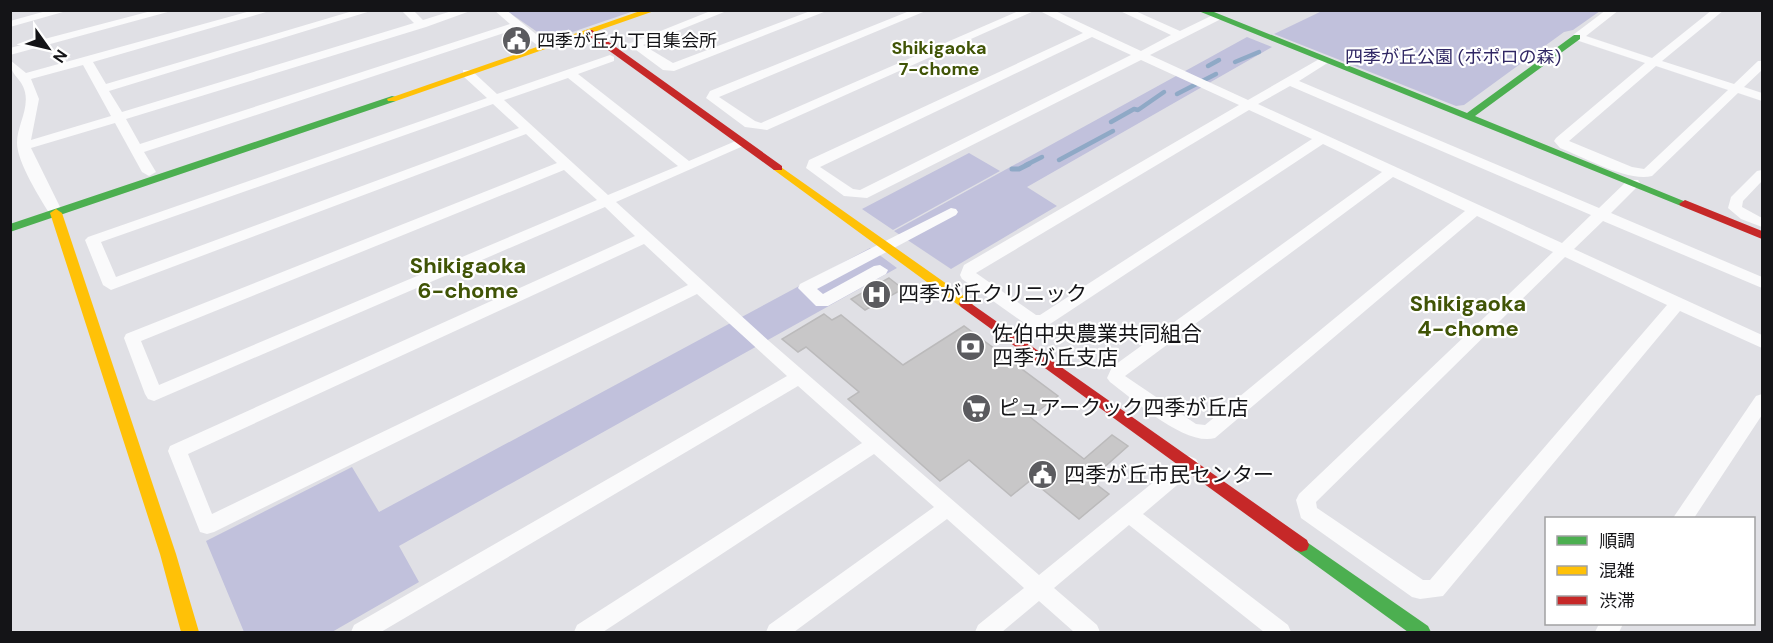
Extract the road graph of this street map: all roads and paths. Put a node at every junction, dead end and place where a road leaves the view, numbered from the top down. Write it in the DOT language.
graph roads {
  1 [pos="65,10"];
  2 [pos="170,10"];
  3 [pos="268,10"];
  4 [pos="369,10"];
  5 [pos="406,10"];
  6 [pos="468,10"];
  7 [pos="499,10"];
  8 [pos="653,10"];
  9 [pos="724,10"];
  10 [pos="824,10"];
  11 [pos="923,10"];
  12 [pos="1031,10"];
  13 [pos="1043,10"];
  14 [pos="1123,10"];
  15 [pos="1200,10"];
  16 [pos="1614,10"];
  17 [pos="1719,10"];
  18 [pos="1217,18"];
  19 [pos="10,24"];
  20 [pos="422,25"];
  21 [pos="518,26"];
  22 [pos="589,32"];
  23 [pos="1092,33"];
  24 [pos="1182,36"];
  25 [pos="1577,37"];
  26 [pos="541,43"];
  27 [pos="10,52"];
  28 [pos="1141,56"];
  29 [pos="610,59"];
  30 [pos="86,60"];
  31 [pos="1325,60"];
  32 [pos="1655,61"];
  33 [pos="10,63"];
  34 [pos="1762,64"];
  35 [pos="467,73"];
  36 [pos="569,74"];
  37 [pos="25,77"];
  38 [pos="1289,81"];
  39 [pos="1737,88"];
  40 [pos="102,89"];
  41 [pos="1762,97"];
  42 [pos="495,99"];
  43 [pos="1248,105"];
  44 [pos="1468,117"];
  45 [pos="118,118"];
  46 [pos="528,129"];
  47 [pos="1322,139"];
  48 [pos="743,143"];
  49 [pos="25,146"];
  50 [pos="136,150"];
  51 [pos="566,164"];
  52 [pos="687,166"];
  53 [pos="1392,171"];
  54 [pos="148,172"];
  55 [pos="1762,174"];
  56 [pos="1633,183"];
  57 [pos="607,201"];
  58 [pos="1475,210"];
  59 [pos="951,212"];
  60 [pos="56,213"];
  61 [pos="1602,214"];
  62 [pos="1762,223"];
  63 [pos="10,228"];
  64 [pos="1762,235"];
  65 [pos="646,237"];
  66 [pos="1564,251"];
  67 [pos="880,270"];
  68 [pos="1762,283"];
  69 [pos="700,286"];
  70 [pos="1678,303"];
  71 [pos="1762,342"];
  72 [pos="799,377"];
  73 [pos="1762,401"];
  74 [pos="875,444"];
  75 [pos="1189,464"];
  76 [pos="948,508"];
  77 [pos="1129,514"];
  78 [pos="1684,517"];
  79 [pos="1040,589"];
  80 [pos="190,633"];
  81 [pos="362,633"];
  82 [pos="585,633"];
  83 [pos="777,633"];
  84 [pos="986,633"];
  85 [pos="1089,633"];
  86 [pos="1281,633"];
  87 [pos="1422,633"];
  1 -- 19 [label="street"];
  2 -- 27 [label="street"];
  3 -- 30 [label="street"];
  4 -- 40 [label="street"];
  5 -- 20 [label="street"];
  6 -- 20 [label="street"];
  7 -- 21 [label="street"];
  8 -- 22 [label="street"];
  9 -- 10 [label="street"];
  11 -- 12 [label="street"];
  13 -- 23 [label="street"];
  14 -- 24 [label="street"];
  15 -- 18 [label="street"];
  16 -- 25 [label="street"];
  17 -- 32 [label="street"];
  18 -- 24 [label="street"];
  18 -- 31 [label="street"];
  20 -- 45 [label="street"];
  21 -- 26 [label="street"];
  21 -- 50 [label="street"];
  22 -- 35 [label="street"];
  22 -- 48 [label="street"];
  23 -- 28 [label="street"];
  23 -- 28 [label="street"];
  24 -- 28 [label="street"];
  25 -- 32 [label="street"];
  25 -- 44 [label="street"];
  28 -- 43 [label="street"];
  29 -- 36 [label="street"];
  30 -- 37 [label="street"];
  30 -- 40 [label="street"];
  31 -- 38 [label="street"];
  31 -- 44 [label="street"];
  32 -- 39 [label="street"];
  32 -- 39 [label="street"];
  33 -- 37 [label="street"];
  34 -- 39 [label="street"];
  35 -- 42 [label="street"];
  35 -- 60 [label="street"];
  36 -- 42 [label="street"];
  36 -- 52 [label="street"];
  37 -- 49 [label="street"];
  38 -- 43 [label="street"];
  38 -- 61 [label="street"];
  39 -- 41 [label="street"];
  40 -- 45 [label="street"];
  42 -- 46 [label="street"];
  42 -- 46 [label="street"];
  43 -- 47 [label="street"];
  43 -- 47 [label="street"];
  44 -- 56 [label="street"];
  45 -- 49 [label="street"];
  45 -- 50 [label="street"];
  46 -- 51 [label="street"];
  47 -- 53 [label="street"];
  48 -- 52 [label="street"];
  48 -- 75 [label="street"];
  49 -- 60 [label="street"];
  50 -- 54 [label="street"];
  51 -- 57 [label="street"];
  51 -- 57 [label="street"];
  52 -- 57 [label="street"];
  53 -- 58 [label="street"];
  53 -- 58 [label="street"];
  55 -- 62 [label="street"];
  56 -- 61 [label="street"];
  56 -- 64 [label="street"];
  57 -- 65 [label="street"];
  58 -- 66 [label="street"];
  59 -- 67 [label="street"];
  60 -- 63 [label="street"];
  60 -- 80 [label="street"];
  61 -- 66 [label="street"];
  61 -- 68 [label="street"];
  65 -- 69 [label="street"];
  65 -- 69 [label="street"];
  66 -- 70 [label="street"];
  66 -- 70 [label="street"];
  69 -- 72 [label="street"];
  70 -- 71 [label="street"];
  72 -- 74 [label="street"];
  72 -- 81 [label="street"];
  73 -- 78 [label="street"];
  74 -- 76 [label="street"];
  74 -- 82 [label="street"];
  75 -- 77 [label="street"];
  75 -- 87 [label="street"];
  76 -- 79 [label="street"];
  76 -- 83 [label="street"];
  77 -- 79 [label="street"];
  77 -- 86 [label="street"];
  79 -- 84 [label="street"];
  79 -- 85 [label="street"];
}
